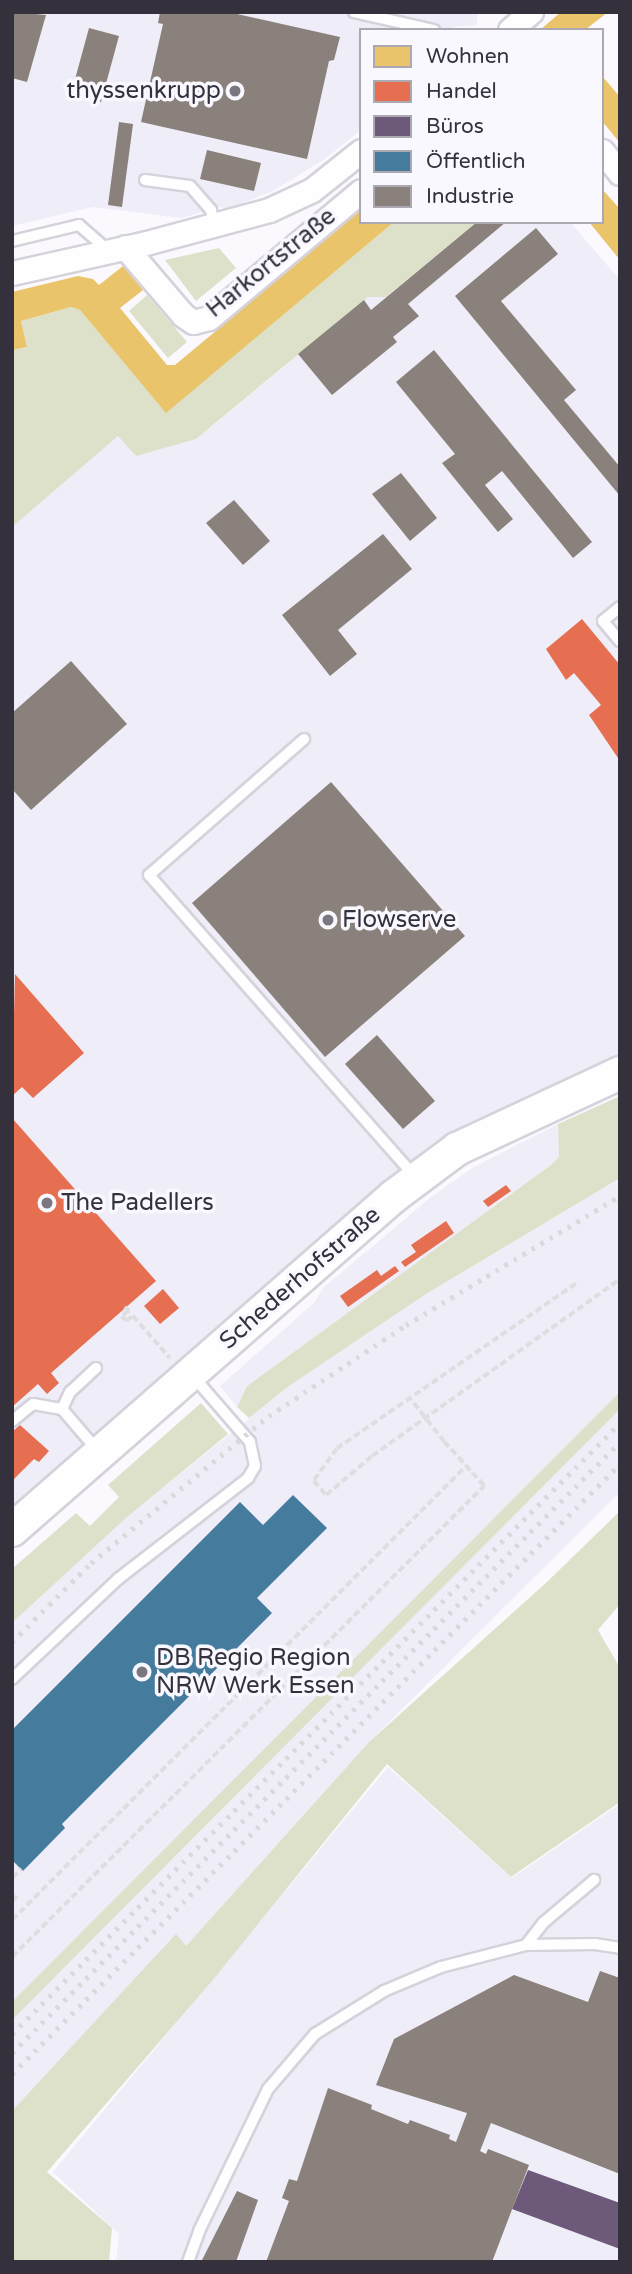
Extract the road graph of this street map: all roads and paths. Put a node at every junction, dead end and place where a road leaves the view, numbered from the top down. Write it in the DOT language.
graph roads {
  1 [pos="354,12"];
  2 [pos="531,12"];
  3 [pos="425,28"];
  4 [pos="511,28"];
  5 [pos="359,153"];
  6 [pos="604,153"];
  7 [pos="620,173"];
  8 [pos="145,180"];
  9 [pos="359,193"];
  10 [pos="214,225"];
  11 [pos="12,241"];
  12 [pos="117,248"];
  13 [pos="12,273"];
  14 [pos="620,607"];
  15 [pos="620,641"];
  16 [pos="304,739"];
  17 [pos="620,1073"];
  18 [pos="417,1179"];
  19 [pos="620,1279"];
  20 [pos="576,1284"];
  21 [pos="125,1307"];
  22 [pos="158,1344"];
  23 [pos="96,1368"];
  24 [pos="191,1373"];
  25 [pos="411,1400"];
  26 [pos="62,1409"];
  27 [pos="425,1418"];
  28 [pos="12,1421"];
  29 [pos="100,1453"];
  30 [pos="465,1467"];
  31 [pos="12,1530"];
  32 [pos="12,1679"];
  33 [pos="20,1869"];
  34 [pos="12,1878"];
  35 [pos="594,1880"];
  36 [pos="17,1896"];
  37 [pos="12,1901"];
  38 [pos="12,1920"];
  39 [pos="526,1945"];
  40 [pos="620,1948"];
  41 [pos="12,1957"];
  42 [pos="188,2262"];
  1 -- 3 [label="lane"];
  2 -- 4 [label="street"];
  5 -- 10 [label="street, Harkortstraße"];
  6 -- 7 [label="street"];
  8 -- 10 [label="lane"];
  9 -- 12 [label="street, Harkortstraße"];
  10 -- 12 [label="street, Harkortstraße"];
  11 -- 12 [label="lane"];
  12 -- 13 [label="street, Harkortstraße"];
  14 -- 15 [label="lane"];
  16 -- 18 [label="lane"];
  17 -- 18 [label="street, Schederhofstraße"];
  18 -- 24 [label="street, Schederhofstraße"];
  19 -- 27 [label="path"];
  20 -- 25 [label="path"];
  21 -- 22 [label="path"];
  23 -- 26 [label="lane"];
  24 -- 29 [label="street, Schederhofstraße"];
  24 -- 32 [label="lane"];
  25 -- 27 [label="path"];
  25 -- 27 [label="path"];
  26 -- 28 [label="lane"];
  26 -- 29 [label="lane"];
  27 -- 30 [label="path"];
  29 -- 31 [label="street, Schederhofstraße"];
  30 -- 38 [label="path"];
  30 -- 41 [label="path"];
  33 -- 34 [label="path"];
  35 -- 39 [label="lane"];
  36 -- 37 [label="path"];
  39 -- 40 [label="lane"];
  39 -- 42 [label="lane"];
}
